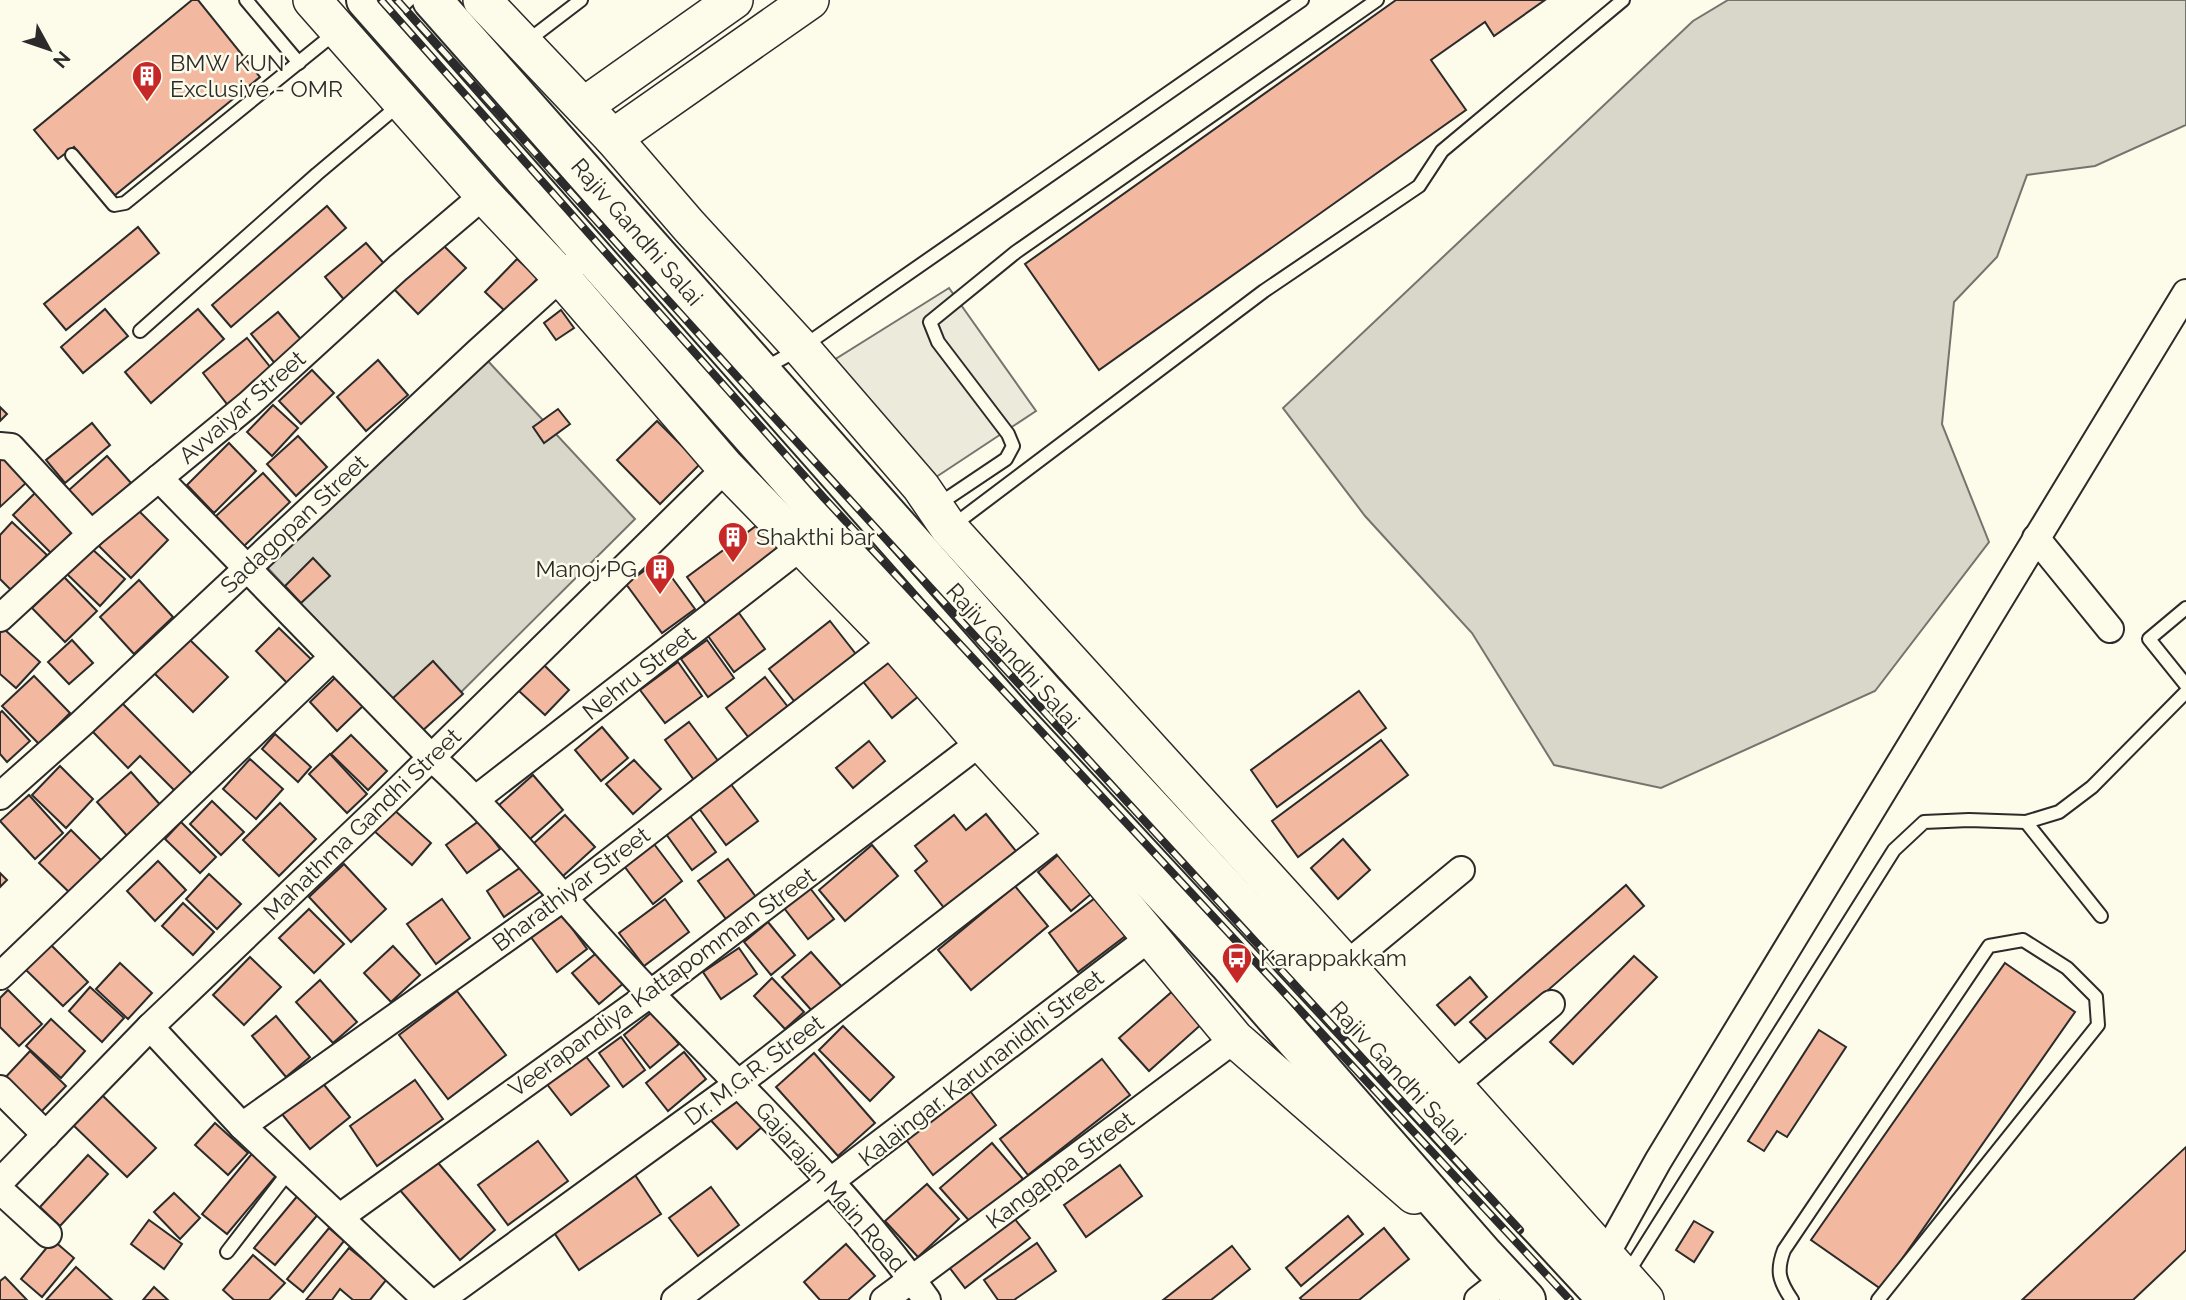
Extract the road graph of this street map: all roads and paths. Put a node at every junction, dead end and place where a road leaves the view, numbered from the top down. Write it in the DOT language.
graph roads {
  1 [pos="246,0"];
  2 [pos="312,0"];
  3 [pos="432,0"];
  4 [pos="482,0"];
  5 [pos="582,0"];
  6 [pos="734,0"];
  7 [pos="810,0"];
  8 [pos="1302,0"];
  9 [pos="1377,0"];
  10 [pos="1623,0"];
  11 [pos="387,7"];
  12 [pos="338,30"];
  13 [pos="524,43"];
  14 [pos="299,63"];
  15 [pos="402,103"];
  16 [pos="584,106"];
  17 [pos="613,138"];
  18 [pos="72,155"];
  19 [pos="484,195"];
  20 [pos="575,264"];
  21 [pos="2186,293"];
  22 [pos="140,331"];
  23 [pos="801,348"];
  24 [pos="760,371"];
  25 [pos="0,446"];
  26 [pos="726,468"];
  27 [pos="159,478"];
  28 [pos="942,517"];
  29 [pos="91,534"];
  30 [pos="2036,538"];
  31 [pos="802,546"];
  32 [pos="246,569"];
  33 [pos="2186,608"];
  34 [pos="0,618"];
  35 [pos="2110,629"];
  36 [pos="894,641"];
  37 [pos="333,657"];
  38 [pos="2186,685"];
  39 [pos="2186,692"];
  40 [pos="1111,708"];
  41 [pos="993,733"];
  42 [pos="1083,734"];
  43 [pos="432,758"];
  44 [pos="0,796"];
  45 [pos="477,799"];
  46 [pos="2026,822"];
  47 [pos="1063,832"];
  48 [pos="1461,870"];
  49 [pos="563,898"];
  50 [pos="2101,916"];
  51 [pos="1152,936"];
  52 [pos="1346,965"];
  53 [pos="0,976"];
  54 [pos="650,994"];
  55 [pos="1551,1003"];
  56 [pos="150,1027"];
  57 [pos="1235,1038"];
  58 [pos="739,1083"];
  59 [pos="1453,1086"];
  60 [pos="0,1089"];
  61 [pos="242,1126"];
  62 [pos="46,1135"];
  63 [pos="290,1170"];
  64 [pos="0,1182"];
  65 [pos="831,1183"];
  66 [pos="0,1190"];
  67 [pos="340,1217"];
  68 [pos="48,1234"];
  69 [pos="227,1252"];
  70 [pos="1498,1283"];
  71 [pos="1621,1283"];
  72 [pos="920,1290"];
  73 [pos="427,1300"];
  74 [pos="440,1300"];
  75 [pos="675,1300"];
  76 [pos="884,1300"];
  77 [pos="1792,1300"];
  78 [pos="1878,1300"];
  1 -- 14 [label="lane"];
  2 -- 12 [label="street"];
  3 -- 24 [label="main road, Rajiv Gandhi Salai"];
  4 -- 13 [label="street"];
  5 -- 13 [label="lane"];
  6 -- 16 [label="street"];
  7 -- 17 [label="street"];
  8 -- 23 [label="lane"];
  9 -- 28 [label="lane"];
  10 -- 28 [label="lane"];
  11 -- 20 [label="main road"];
  12 -- 14 [label="lane"];
  12 -- 15 [label="street"];
  13 -- 16 [label="street"];
  14 -- 18 [label="lane"];
  15 -- 19 [label="street"];
  15 -- 22 [label="lane"];
  16 -- 17 [label="street"];
  17 -- 23 [label="street"];
  19 -- 20 [label="street"];
  19 -- 27 [label="street, Avvaiyar Street"];
  20 -- 26 [label="street"];
  20 -- 32 [label="street, Sadagopan Street"];
  20 -- 41 [label="main road"];
  21 -- 30 [label="street"];
  23 -- 24 [label="lane"];
  23 -- 28 [label="street"];
  24 -- 42 [label="main road, Rajiv Gandhi Salai"];
  25 -- 29 [label="street"];
  26 -- 31 [label="street"];
  26 -- 43 [label="street, Mahathma Gandhi Street"];
  27 -- 29 [label="street, Avvaiyar Street"];
  27 -- 32 [label="street, Gajarajan Main Road"];
  28 -- 40 [label="street"];
  29 -- 34 [label="street, Avvaiyar Street"];
  30 -- 35 [label="street"];
  30 -- 71 [label="street"];
  31 -- 36 [label="street"];
  31 -- 45 [label="street, Nehru Street"];
  32 -- 37 [label="street, Gajarajan Main Road"];
  32 -- 44 [label="street, Sadagopan Street"];
  33 -- 38 [label="lane"];
  36 -- 41 [label="street"];
  36 -- 49 [label="street, Bharathiyar Street"];
  37 -- 43 [label="street, Gajarajan Main Road"];
  37 -- 53 [label="street"];
  39 -- 46 [label="lane"];
  40 -- 42 [label="street"];
  40 -- 52 [label="street"];
  41 -- 47 [label="street"];
  41 -- 54 [label="street, Veerapandiya Kattapomman Street"];
  41 -- 70 [label="main road"];
  42 -- 71 [label="main road, Rajiv Gandhi Salai"];
  43 -- 45 [label="street, Gajarajan Main Road"];
  43 -- 56 [label="street, Mahathma Gandhi Street"];
  45 -- 49 [label="street, Gajarajan Main Road"];
  46 -- 50 [label="lane"];
  46 -- 71 [label="lane"];
  47 -- 51 [label="street"];
  47 -- 58 [label="street, Dr. M.G.R. Street"];
  48 -- 52 [label="street"];
  49 -- 54 [label="street, Gajarajan Main Road"];
  49 -- 61 [label="street, Bharathiyar Street"];
  51 -- 57 [label="street"];
  51 -- 65 [label="street, Kalaingar. Karunanidhi Street"];
  52 -- 59 [label="street"];
  54 -- 58 [label="street, Gajarajan Main Road"];
  54 -- 67 [label="street, Veerapandiya Kattapomman Street"];
  55 -- 59 [label="street"];
  56 -- 61 [label="street"];
  56 -- 62 [label="street, Mahathma Gandhi Street"];
  57 -- 70 [label="street"];
  57 -- 72 [label="street, Kangappa Street"];
  58 -- 65 [label="street, Gajarajan Main Road"];
  58 -- 74 [label="street, Dr. M.G.R. Street"];
  59 -- 71 [label="street"];
  60 -- 62 [label="street"];
  61 -- 63 [label="street"];
  62 -- 64 [label="street, Mahathma Gandhi Street"];
  63 -- 67 [label="street"];
  63 -- 69 [label="lane"];
  65 -- 72 [label="street, Gajarajan Main Road"];
  65 -- 75 [label="street, Kalaingar. Karunanidhi Street"];
  66 -- 68 [label="street"];
  67 -- 73 [label="street"];
  72 -- 76 [label="street, Kangappa Street"];
  77 -- 78 [label="lane"];
}
